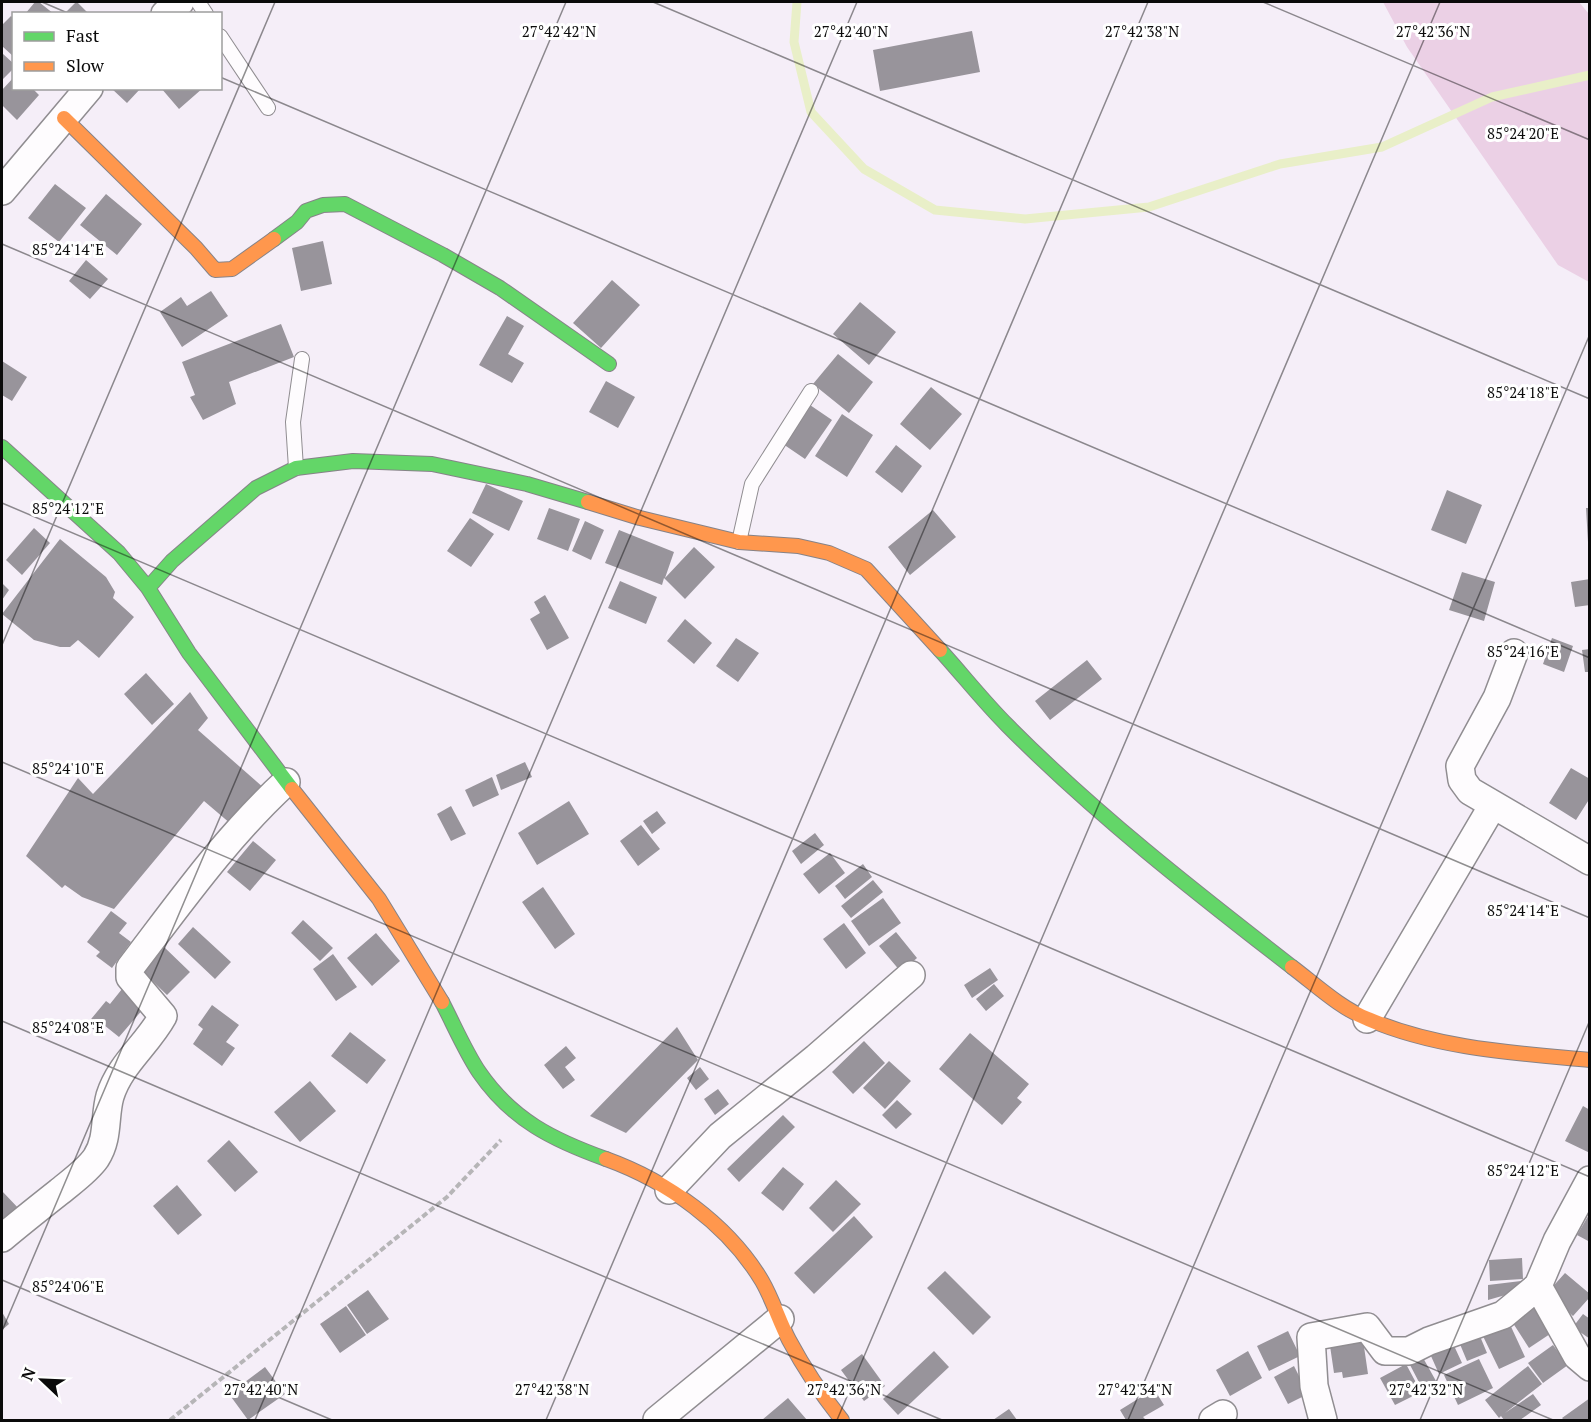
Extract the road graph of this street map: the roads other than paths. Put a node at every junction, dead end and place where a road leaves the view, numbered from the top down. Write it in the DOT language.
graph roads {
  1 [pos="180,2"];
  2 [pos="168,12"];
  3 [pos="222,39"];
  4 [pos="87,90"];
  5 [pos="268,108"];
  6 [pos="64,118"];
  7 [pos="2,191"];
  8 [pos="302,359"];
  9 [pos="609,364"];
  10 [pos="811,391"];
  11 [pos="2,447"];
  12 [pos="296,468"];
  13 [pos="739,542"];
  14 [pos="148,588"];
  15 [pos="1514,653"];
  16 [pos="286,782"];
  17 [pos="1493,805"];
  18 [pos="1590,861"];
  19 [pos="911,975"];
  20 [pos="1367,1018"];
  21 [pos="1590,1060"];
  22 [pos="1590,1180"];
  23 [pos="669,1190"];
  24 [pos="2,1238"];
  25 [pos="1538,1286"];
  26 [pos="780,1320"];
  27 [pos="1590,1367"];
  28 [pos="657,1420"];
  29 [pos="842,1420"];
  30 [pos="1323,1420"];
  1 -- 2 [label="street"];
  3 -- 5 [label="lane"];
  4 -- 6 [label="street"];
  6 -- 7 [label="street"];
  6 -- 9 [label="street"];
  8 -- 12 [label="lane"];
  10 -- 13 [label="lane"];
  11 -- 14 [label="street"];
  12 -- 13 [label="street"];
  12 -- 14 [label="street"];
  13 -- 20 [label="street"];
  14 -- 16 [label="street"];
  15 -- 17 [label="street"];
  16 -- 23 [label="street"];
  16 -- 24 [label="street"];
  17 -- 18 [label="street"];
  17 -- 20 [label="street"];
  19 -- 23 [label="street"];
  20 -- 21 [label="street"];
  22 -- 25 [label="street"];
  23 -- 26 [label="street"];
  25 -- 27 [label="street"];
  25 -- 30 [label="street"];
  26 -- 28 [label="street"];
  26 -- 29 [label="street"];
}
